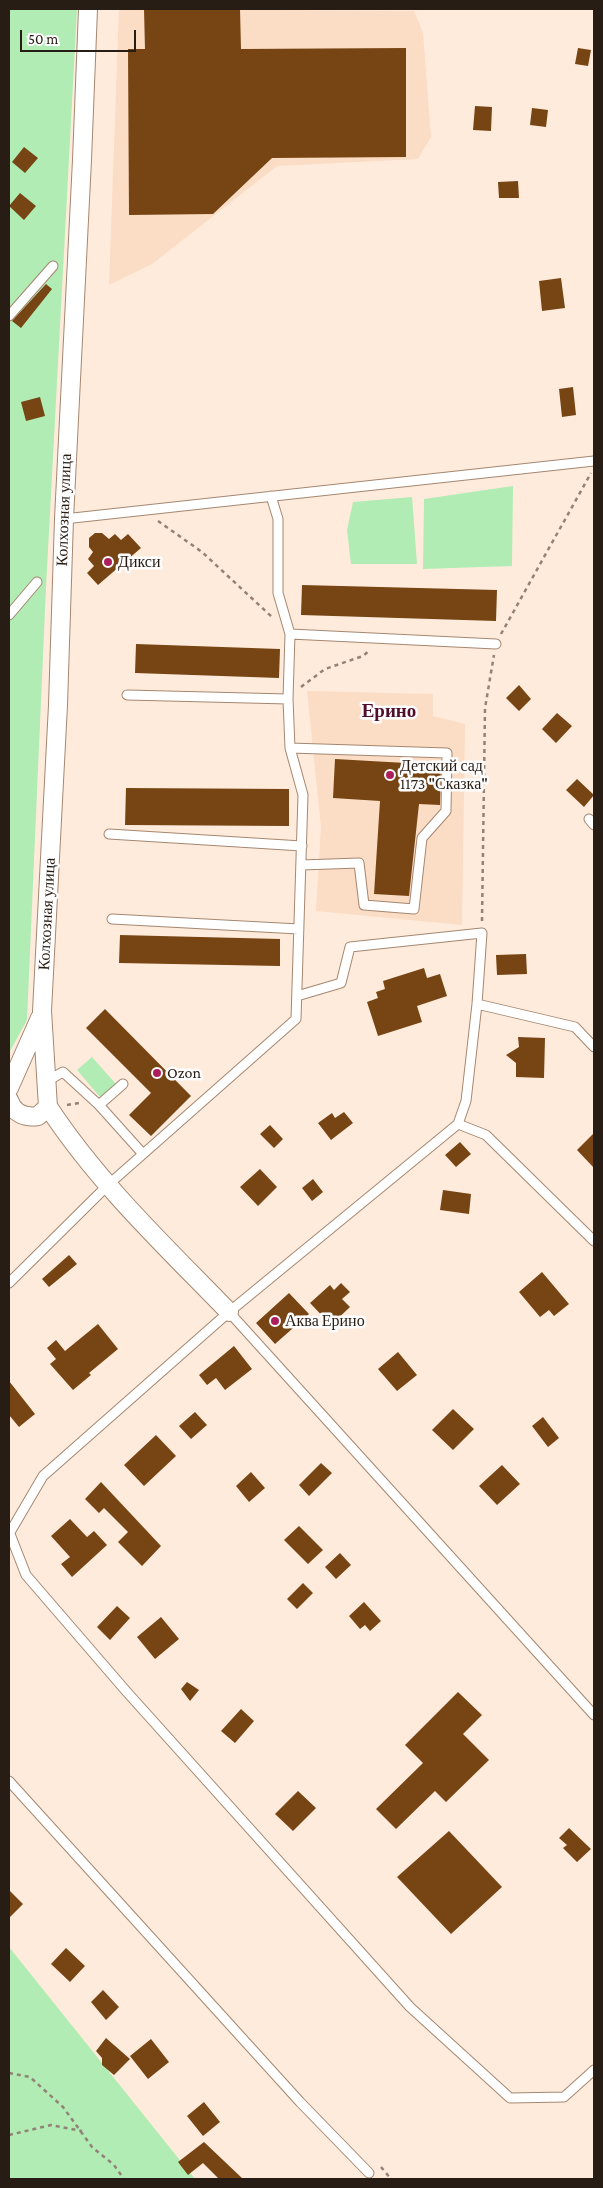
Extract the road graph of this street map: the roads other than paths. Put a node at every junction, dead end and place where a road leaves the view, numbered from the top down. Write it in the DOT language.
graph roads {
  1 [pos="88,9"];
  2 [pos="52,266"];
  3 [pos="9,316"];
  4 [pos="594,461"];
  5 [pos="271,496"];
  6 [pos="64,518"];
  7 [pos="37,582"];
  8 [pos="9,615"];
  9 [pos="290,634"];
  10 [pos="496,644"];
  11 [pos="127,695"];
  12 [pos="288,699"];
  13 [pos="290,748"];
  14 [pos="109,834"];
  15 [pos="302,846"];
  16 [pos="301,865"];
  17 [pos="112,919"];
  18 [pos="299,929"];
  19 [pos="297,996"];
  20 [pos="477,1004"];
  21 [pos="42,1011"];
  22 [pos="594,1047"];
  23 [pos="10,1077"];
  24 [pos="47,1081"];
  25 [pos="123,1084"];
  26 [pos="9,1100"];
  27 [pos="96,1103"];
  28 [pos="49,1108"];
  29 [pos="458,1124"];
  30 [pos="143,1154"];
  31 [pos="108,1185"];
  32 [pos="594,1241"];
  33 [pos="9,1282"];
  34 [pos="229,1312"];
  35 [pos="9,1534"];
  36 [pos="594,1715"];
  37 [pos="9,1781"];
  38 [pos="594,2070"];
  39 [pos="369,2173"];
  1 -- 6 [label="street, Колхозная улица"];
  2 -- 3 [label="lane"];
  4 -- 5 [label="lane"];
  5 -- 6 [label="lane"];
  5 -- 9 [label="lane"];
  6 -- 21 [label="street, Колхозная улица"];
  7 -- 8 [label="lane"];
  9 -- 10 [label="lane"];
  9 -- 12 [label="lane"];
  11 -- 12 [label="lane"];
  12 -- 13 [label="lane"];
  13 -- 15 [label="lane"];
  13 -- 16 [label="lane"];
  14 -- 15 [label="lane"];
  15 -- 16 [label="lane"];
  16 -- 18 [label="lane"];
  17 -- 18 [label="lane"];
  18 -- 19 [label="lane"];
  19 -- 20 [label="lane"];
  19 -- 30 [label="lane"];
  20 -- 22 [label="lane"];
  20 -- 29 [label="lane"];
  21 -- 23 [label="street, Колхозная улица"];
  21 -- 24 [label="street, Колхозная улица"];
  24 -- 27 [label="lane"];
  24 -- 28 [label="street, Колхозная улица"];
  25 -- 27 [label="lane"];
  26 -- 28 [label="street"];
  27 -- 30 [label="lane"];
  28 -- 31 [label="street"];
  29 -- 32 [label="lane"];
  29 -- 34 [label="lane"];
  30 -- 31 [label="lane"];
  31 -- 33 [label="lane"];
  31 -- 34 [label="street"];
  34 -- 35 [label="lane"];
  34 -- 36 [label="lane"];
  35 -- 38 [label="lane"];
  37 -- 39 [label="lane"];
}
